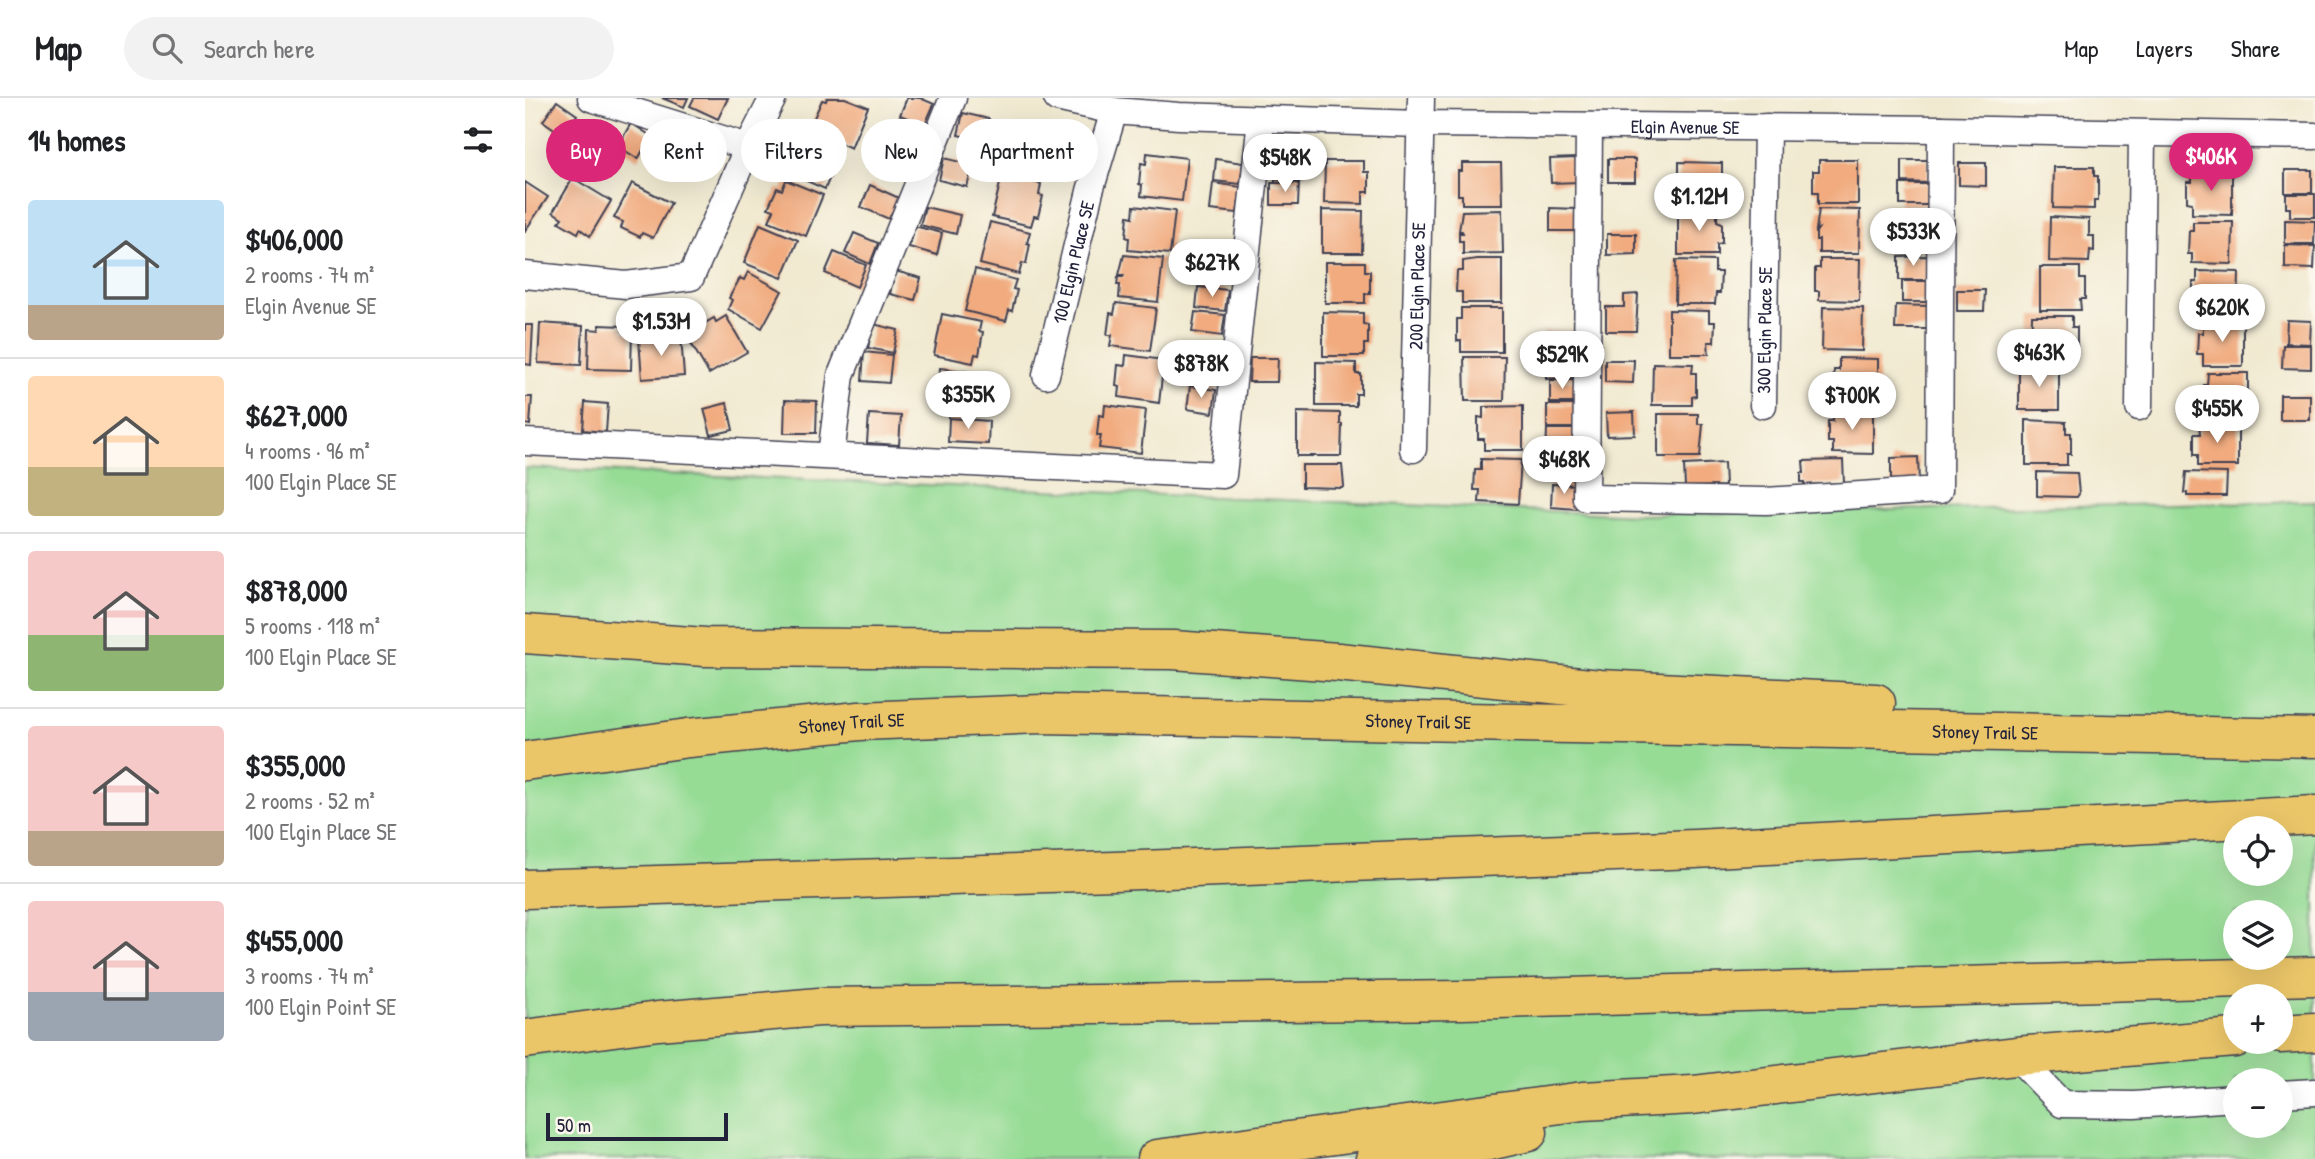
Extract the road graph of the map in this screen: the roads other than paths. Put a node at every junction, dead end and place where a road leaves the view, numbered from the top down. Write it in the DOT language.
graph roads {
  1 [pos="591,98"];
  2 [pos="773,98"];
  3 [pos="953,98"];
  4 [pos="1058,98"];
  5 [pos="1421,98"];
  6 [pos="1114,111"];
  7 [pos="762,119"];
  8 [pos="1261,119"];
  9 [pos="1419,124"];
  10 [pos="1589,126"];
  11 [pos="1767,127"];
  12 [pos="1941,129"];
  13 [pos="2142,134"];
  14 [pos="2315,136"];
  15 [pos="741,145"];
  16 [pos="741,163"];
  17 [pos="525,275"];
  18 [pos="1046,375"];
  19 [pos="1763,405"];
  20 [pos="2139,407"];
  21 [pos="525,442"];
  22 [pos="1413,449"];
  23 [pos="831,455"];
  24 [pos="525,634"];
  25 [pos="2114,733"];
  26 [pos="2315,738"];
  27 [pos="525,761"];
  28 [pos="2315,815"];
  29 [pos="525,889"];
  30 [pos="2315,976"];
  31 [pos="2315,1031"];
  32 [pos="2293,1033"];
  33 [pos="525,1039"];
  34 [pos="2223,1039"];
  35 [pos="2016,1056"];
  36 [pos="2315,1091"];
  37 [pos="2293,1093"];
  38 [pos="1693,1095"];
  39 [pos="2223,1099"];
  40 [pos="1157,1159"];
  41 [pos="1375,1159"];
  1 -- 15 [label="street"];
  2 -- 7 [label="street"];
  3 -- 23 [label="street"];
  4 -- 6 [label="street, Elgin Avenue SE"];
  5 -- 9 [label="street, 200 Elgin Place SE"];
  6 -- 8 [label="street, Elgin Avenue SE"];
  6 -- 18 [label="street, 100 Elgin Place SE"];
  8 -- 9 [label="street, Elgin Avenue SE"];
  8 -- 23 [label="street"];
  9 -- 10 [label="street, Elgin Avenue SE"];
  9 -- 22 [label="street, 200 Elgin Place SE"];
  10 -- 11 [label="street, Elgin Avenue SE"];
  10 -- 12 [label="street"];
  11 -- 12 [label="street, Elgin Avenue SE"];
  11 -- 19 [label="street, 300 Elgin Place SE"];
  12 -- 13 [label="street, Elgin Avenue SE"];
  13 -- 14 [label="street, Elgin Avenue SE"];
  13 -- 20 [label="street"];
  16 -- 17 [label="street"];
  21 -- 23 [label="street"];
  24 -- 25 [label="highway"];
  25 -- 26 [label="highway, Stoney Trail SE"];
  25 -- 27 [label="highway, Stoney Trail SE"];
  28 -- 29 [label="highway"];
  30 -- 33 [label="highway"];
  31 -- 32 [label="highway"];
  34 -- 35 [label="highway"];
  35 -- 38 [label="highway"];
  35 -- 39 [label="street"];
  36 -- 37 [label="street"];
  38 -- 40 [label="highway"];
  38 -- 41 [label="highway"];
}
